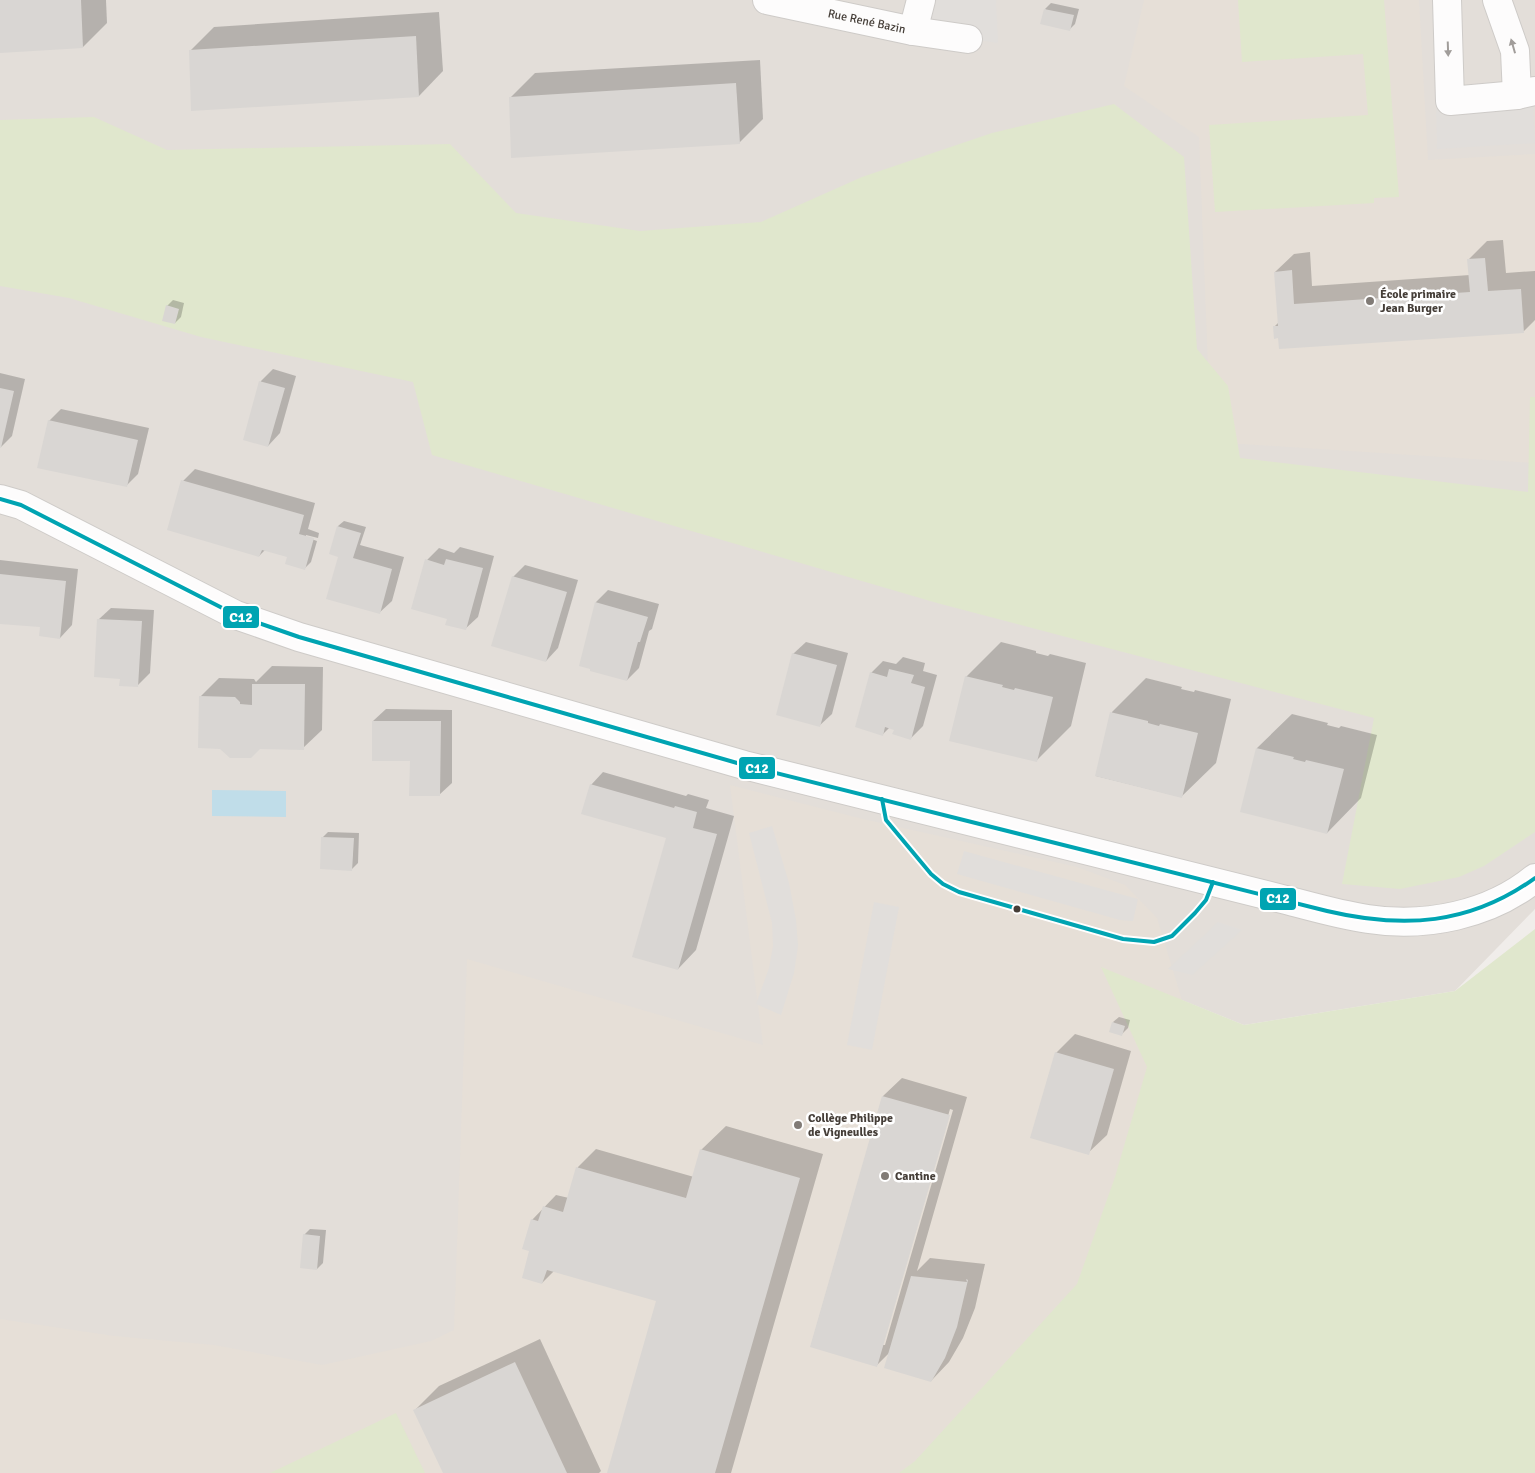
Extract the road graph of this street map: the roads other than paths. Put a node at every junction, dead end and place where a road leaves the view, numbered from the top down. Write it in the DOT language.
graph roads {
  1 [pos="767,0"];
  2 [pos="920,0"];
  3 [pos="1447,0"];
  4 [pos="1497,0"];
  5 [pos="914,30"];
  6 [pos="968,39"];
  7 [pos="1526,93"];
  8 [pos="0,499"];
  9 [pos="1535,878"];
  1 -- 5 [label="street, Rue René Bazin"];
  2 -- 5 [label="street"];
  3 -- 7 [label="street, one-way"];
  7 -- 4 [label="street, one-way"];
  5 -- 6 [label="street, Rue René Bazin"];
  8 -- 9 [label="street"];
}
